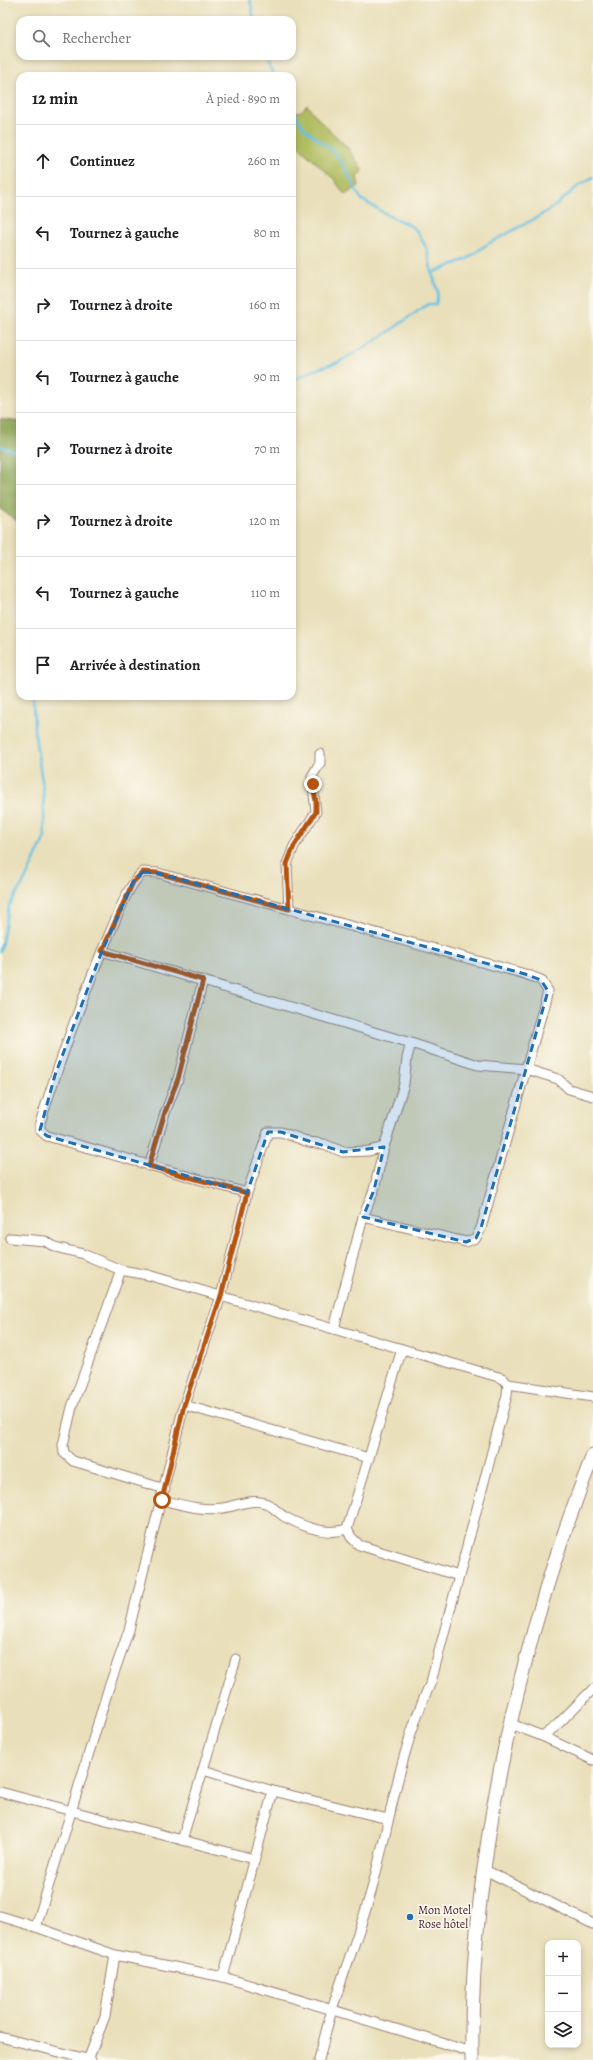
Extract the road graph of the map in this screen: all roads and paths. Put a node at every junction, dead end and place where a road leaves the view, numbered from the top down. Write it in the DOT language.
graph roads {
  1 [pos="320,754"];
  2 [pos="289,909"];
  3 [pos="102,951"];
  4 [pos="203,980"];
  5 [pos="411,1043"];
  6 [pos="526,1069"];
  7 [pos="593,1096"];
  8 [pos="384,1147"];
  9 [pos="149,1166"];
  10 [pos="247,1193"];
  11 [pos="363,1217"];
  12 [pos="10,1238"];
  13 [pos="121,1270"];
  14 [pos="221,1296"];
  15 [pos="334,1329"];
  16 [pos="402,1349"];
  17 [pos="508,1384"];
  18 [pos="593,1398"];
  19 [pos="184,1405"];
  20 [pos="593,1455"];
  21 [pos="369,1458"];
  22 [pos="165,1489"];
  23 [pos="162,1500"];
  24 [pos="347,1529"];
  25 [pos="459,1576"];
  26 [pos="236,1659"];
  27 [pos="593,1689"];
  28 [pos="511,1724"];
  29 [pos="542,1736"];
  30 [pos="593,1760"];
  31 [pos="203,1770"];
  32 [pos="273,1791"];
  33 [pos="0,1792"];
  34 [pos="72,1811"];
  35 [pos="388,1819"];
  36 [pos="182,1840"];
  37 [pos="254,1859"];
  38 [pos="485,1870"];
  39 [pos="0,1916"];
  40 [pos="593,1924"];
  41 [pos="36,1927"];
  42 [pos="115,1955"];
  43 [pos="223,1977"];
  44 [pos="332,2010"];
  45 [pos="0,2037"];
  46 [pos="472,2056"];
  47 [pos="89,2060"];
  48 [pos="319,2060"];
  1 -- 2 [label="street"];
  2 -- 3 [label="street"];
  2 -- 6 [label="street"];
  3 -- 4 [label="street"];
  3 -- 9 [label="street"];
  4 -- 5 [label="street"];
  4 -- 9 [label="street"];
  5 -- 6 [label="street"];
  5 -- 8 [label="street"];
  6 -- 7 [label="street"];
  6 -- 11 [label="street"];
  8 -- 10 [label="street"];
  8 -- 11 [label="street"];
  9 -- 10 [label="street"];
  10 -- 14 [label="street"];
  11 -- 15 [label="street"];
  12 -- 13 [label="street"];
  13 -- 14 [label="street"];
  13 -- 22 [label="street"];
  14 -- 15 [label="street"];
  14 -- 19 [label="street"];
  15 -- 16 [label="street"];
  16 -- 17 [label="street"];
  16 -- 21 [label="street"];
  17 -- 18 [label="street"];
  17 -- 25 [label="street"];
  19 -- 21 [label="street"];
  19 -- 22 [label="street"];
  20 -- 28 [label="main road"];
  21 -- 24 [label="street"];
  22 -- 23 [label="street"];
  23 -- 24 [label="street"];
  23 -- 34 [label="street"];
  24 -- 25 [label="street"];
  25 -- 35 [label="street"];
  26 -- 31 [label="street"];
  27 -- 29 [label="street"];
  28 -- 29 [label="street"];
  28 -- 38 [label="main road"];
  29 -- 30 [label="street"];
  31 -- 32 [label="street"];
  31 -- 36 [label="street"];
  32 -- 35 [label="street"];
  32 -- 37 [label="street"];
  33 -- 34 [label="street"];
  34 -- 36 [label="street"];
  34 -- 41 [label="street"];
  35 -- 44 [label="street"];
  36 -- 37 [label="street"];
  37 -- 43 [label="street"];
  38 -- 40 [label="street"];
  38 -- 46 [label="main road"];
  39 -- 41 [label="street"];
  41 -- 42 [label="street"];
  42 -- 43 [label="street"];
  42 -- 47 [label="street"];
  43 -- 44 [label="street"];
  44 -- 46 [label="street"];
  44 -- 48 [label="street"];
  45 -- 47 [label="street"];
}
